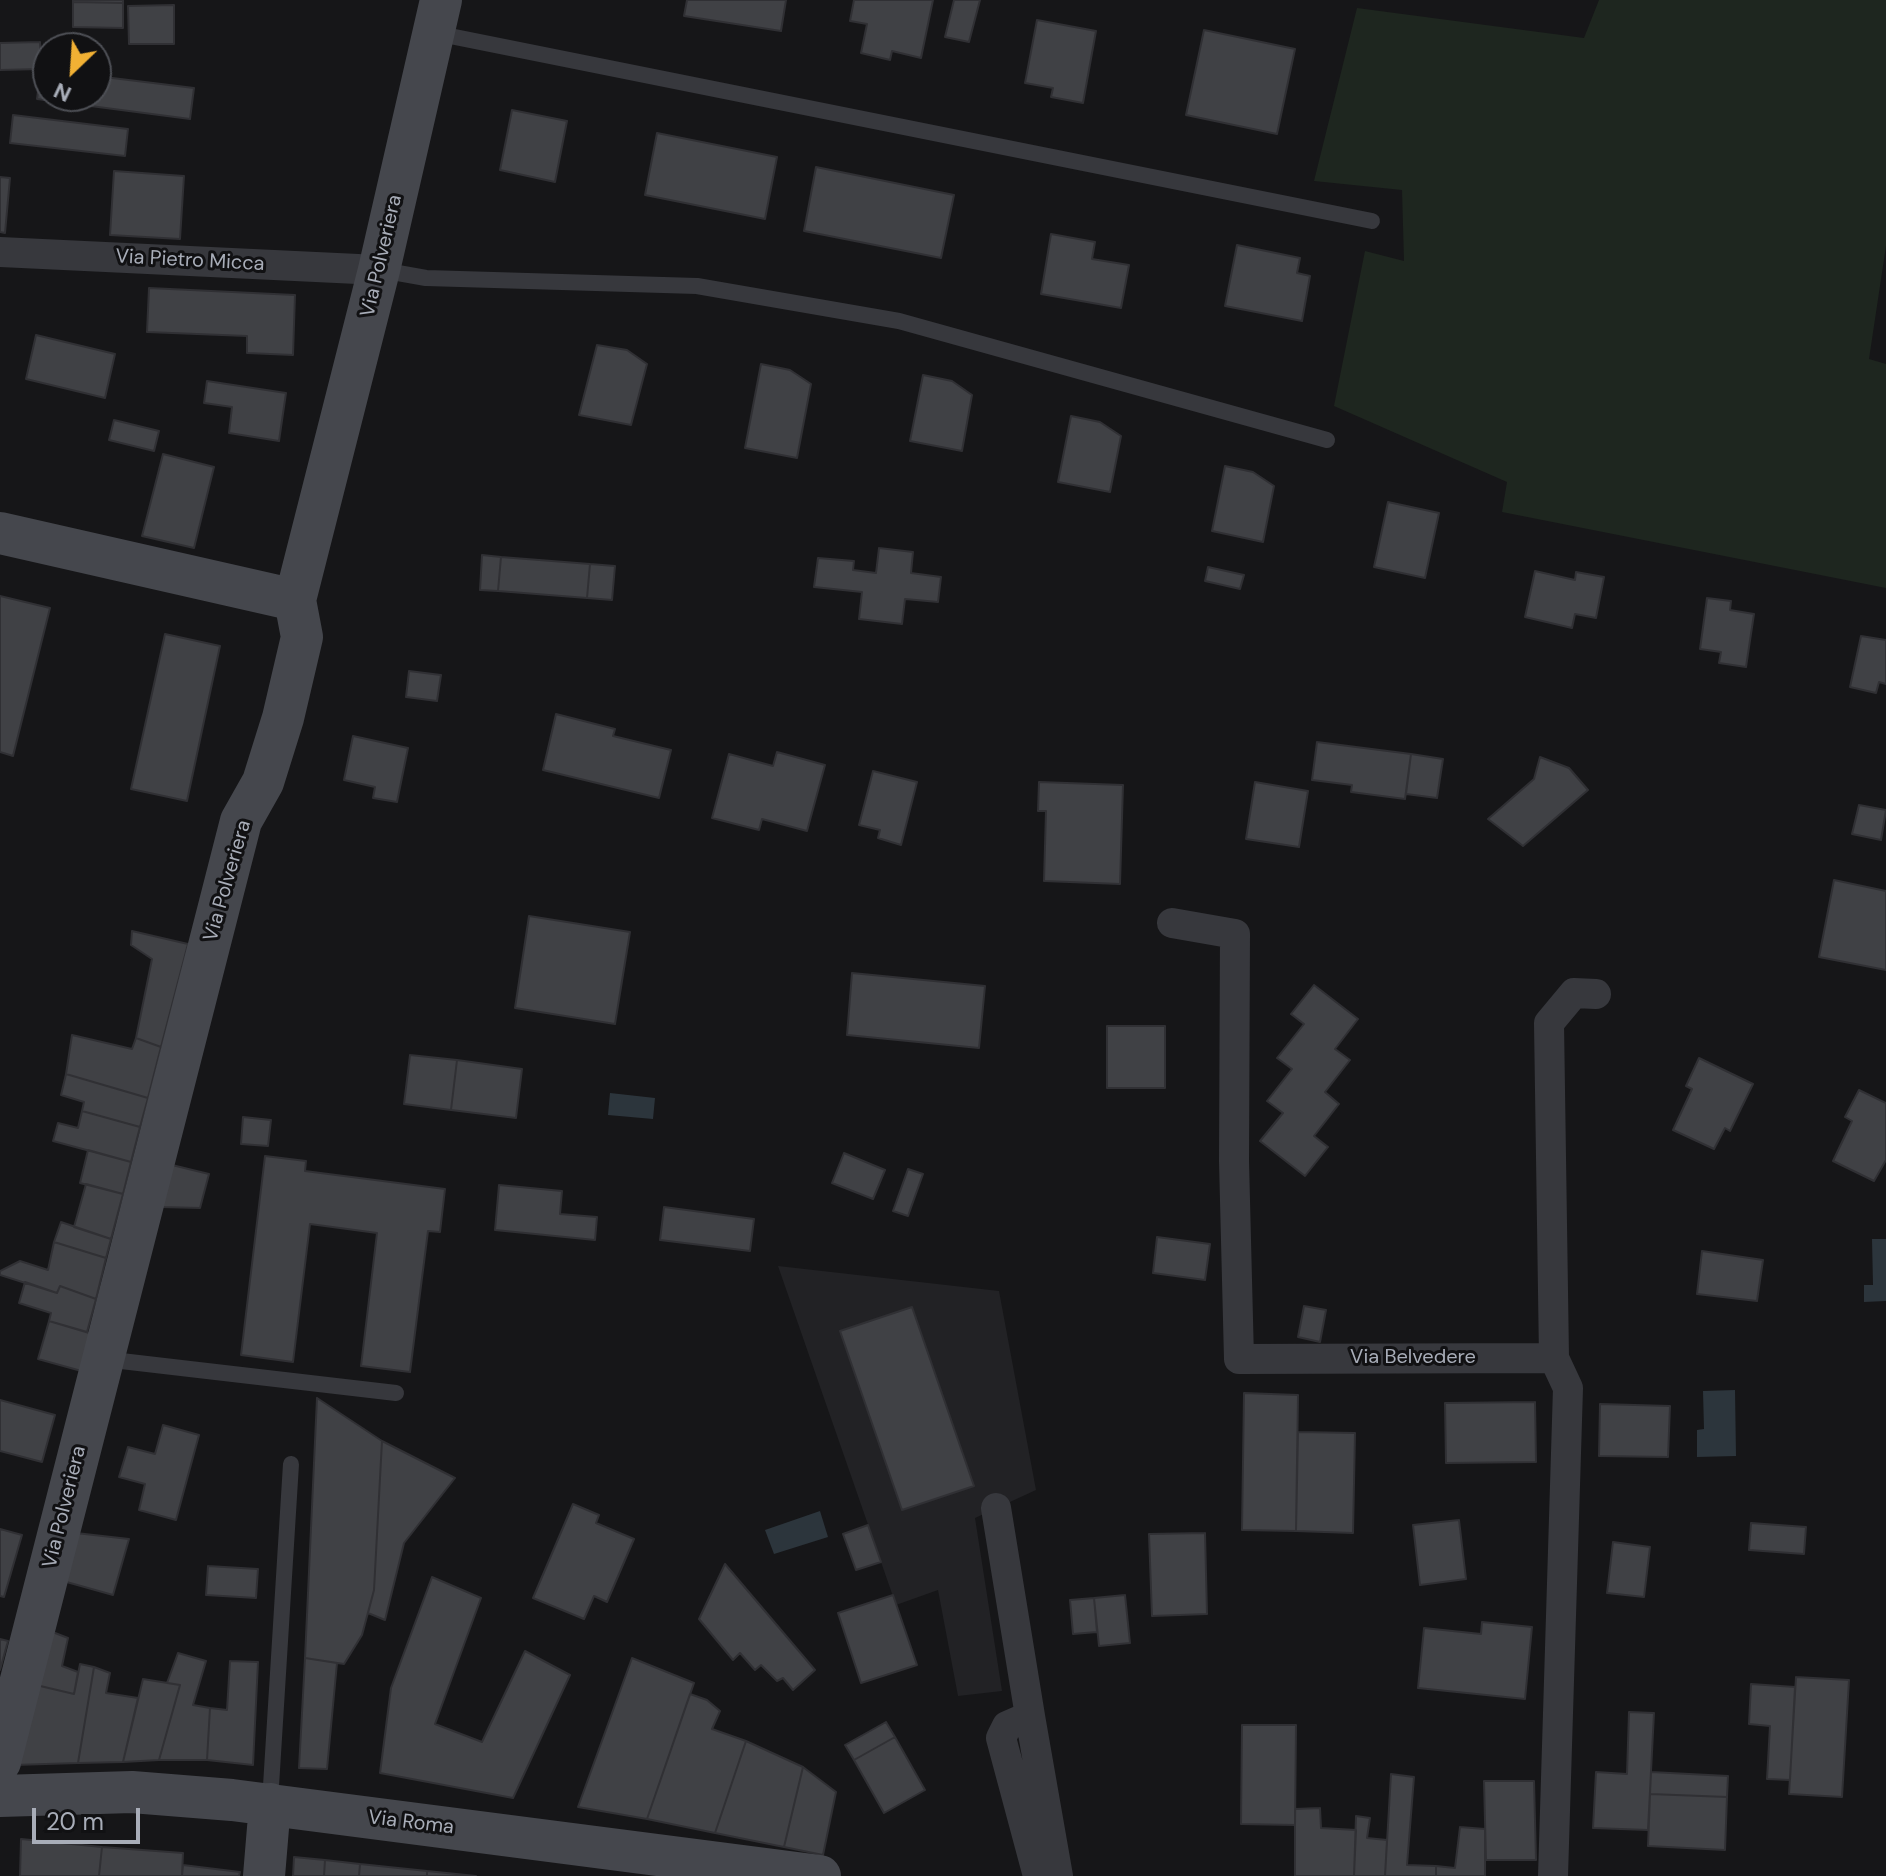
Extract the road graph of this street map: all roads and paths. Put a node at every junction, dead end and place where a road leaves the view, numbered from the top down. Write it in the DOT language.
graph roads {
  1 [pos="437,16"];
  2 [pos="1372,221"];
  3 [pos="0,252"];
  4 [pos="379,270"];
  5 [pos="1327,440"];
  6 [pos="0,533"];
  7 [pos="295,600"];
  8 [pos="1172,923"];
  9 [pos="1596,994"];
  10 [pos="1554,1358"];
  11 [pos="102,1359"];
  12 [pos="396,1393"];
  13 [pos="291,1464"];
  14 [pos="996,1508"];
  15 [pos="1030,1716"];
  16 [pos="0,1762"];
  17 [pos="0,1796"];
  18 [pos="270,1804"];
  19 [pos="264,1876"];
  20 [pos="820,1876"];
  21 [pos="1038,1876"];
  22 [pos="1058,1876"];
  23 [pos="1553,1876"];
  1 -- 2 [label="lane"];
  1 -- 4 [label="street, Via Polveriera"];
  3 -- 4 [label="street, Via Pietro Micca"];
  4 -- 5 [label="lane"];
  4 -- 7 [label="street, Via Polveriera"];
  6 -- 7 [label="street"];
  7 -- 11 [label="street, Via Polveriera"];
  8 -- 10 [label="street, Via Belvedere"];
  9 -- 10 [label="street"];
  10 -- 23 [label="street"];
  11 -- 12 [label="lane"];
  11 -- 16 [label="street, Via Polveriera"];
  13 -- 18 [label="lane"];
  14 -- 15 [label="street"];
  15 -- 21 [label="street"];
  15 -- 22 [label="street"];
  17 -- 18 [label="street, Via Roma"];
  18 -- 19 [label="street"];
  18 -- 20 [label="street, Via Roma"];
}
